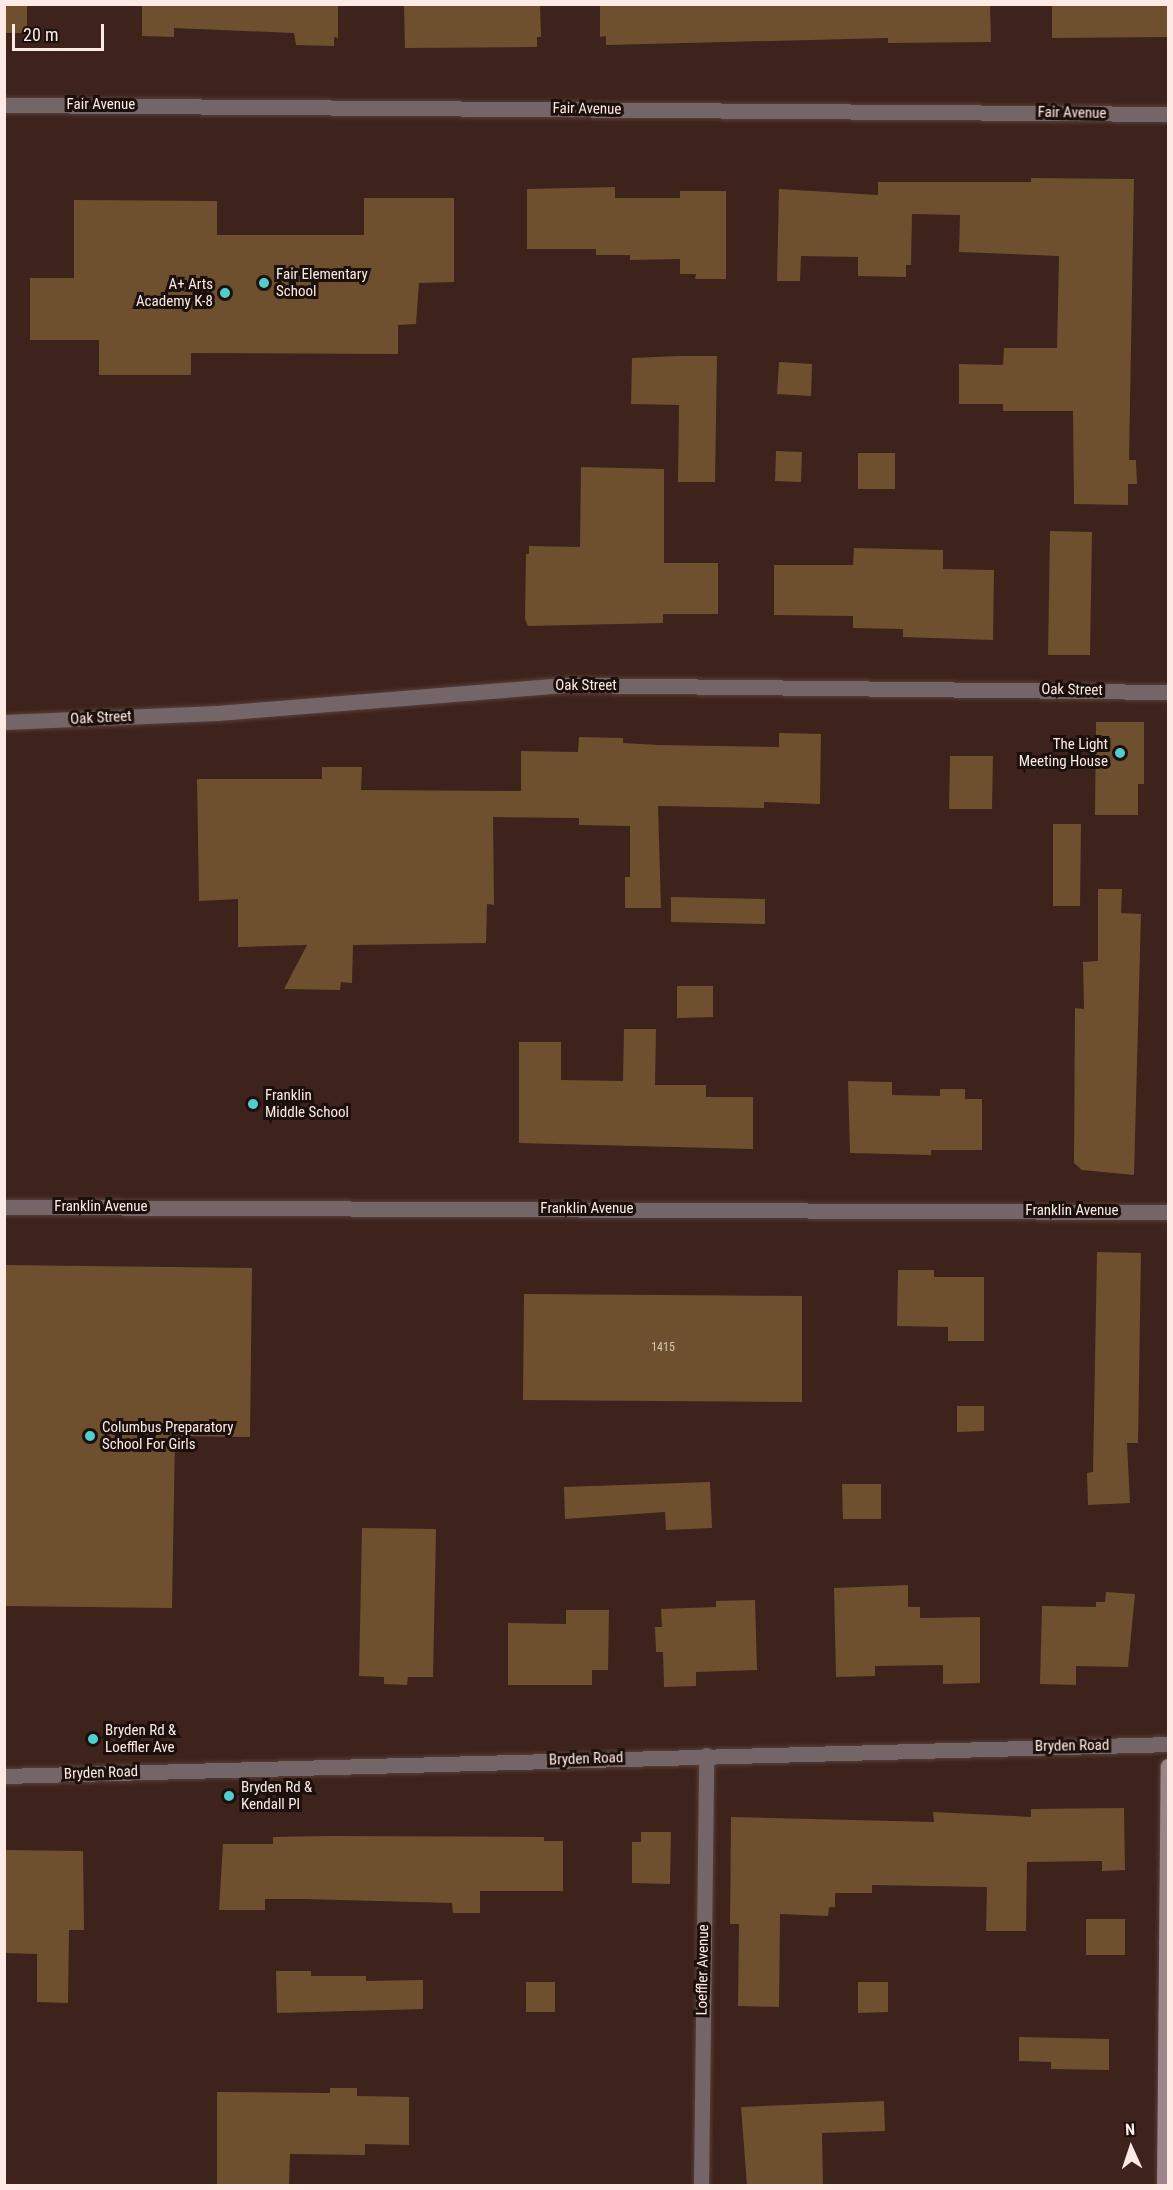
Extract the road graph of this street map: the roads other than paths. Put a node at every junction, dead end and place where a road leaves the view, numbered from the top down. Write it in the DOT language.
graph roads {
  1 [pos="4,105"];
  2 [pos="1168,114"];
  3 [pos="1168,692"];
  4 [pos="4,722"];
  5 [pos="4,1207"];
  6 [pos="1168,1212"];
  7 [pos="1168,1744"];
  8 [pos="706,1755"];
  9 [pos="1168,1766"];
  10 [pos="4,1776"];
  11 [pos="701,2186"];
  12 [pos="1164,2186"];
  1 -- 2 [label="street, Fair Avenue"];
  3 -- 4 [label="street, Oak Street"];
  5 -- 6 [label="street, Franklin Avenue"];
  7 -- 8 [label="street, Bryden Road"];
  8 -- 10 [label="street, Bryden Road"];
  8 -- 11 [label="street, Loeffler Avenue"];
  9 -- 12 [label="street"];
}
